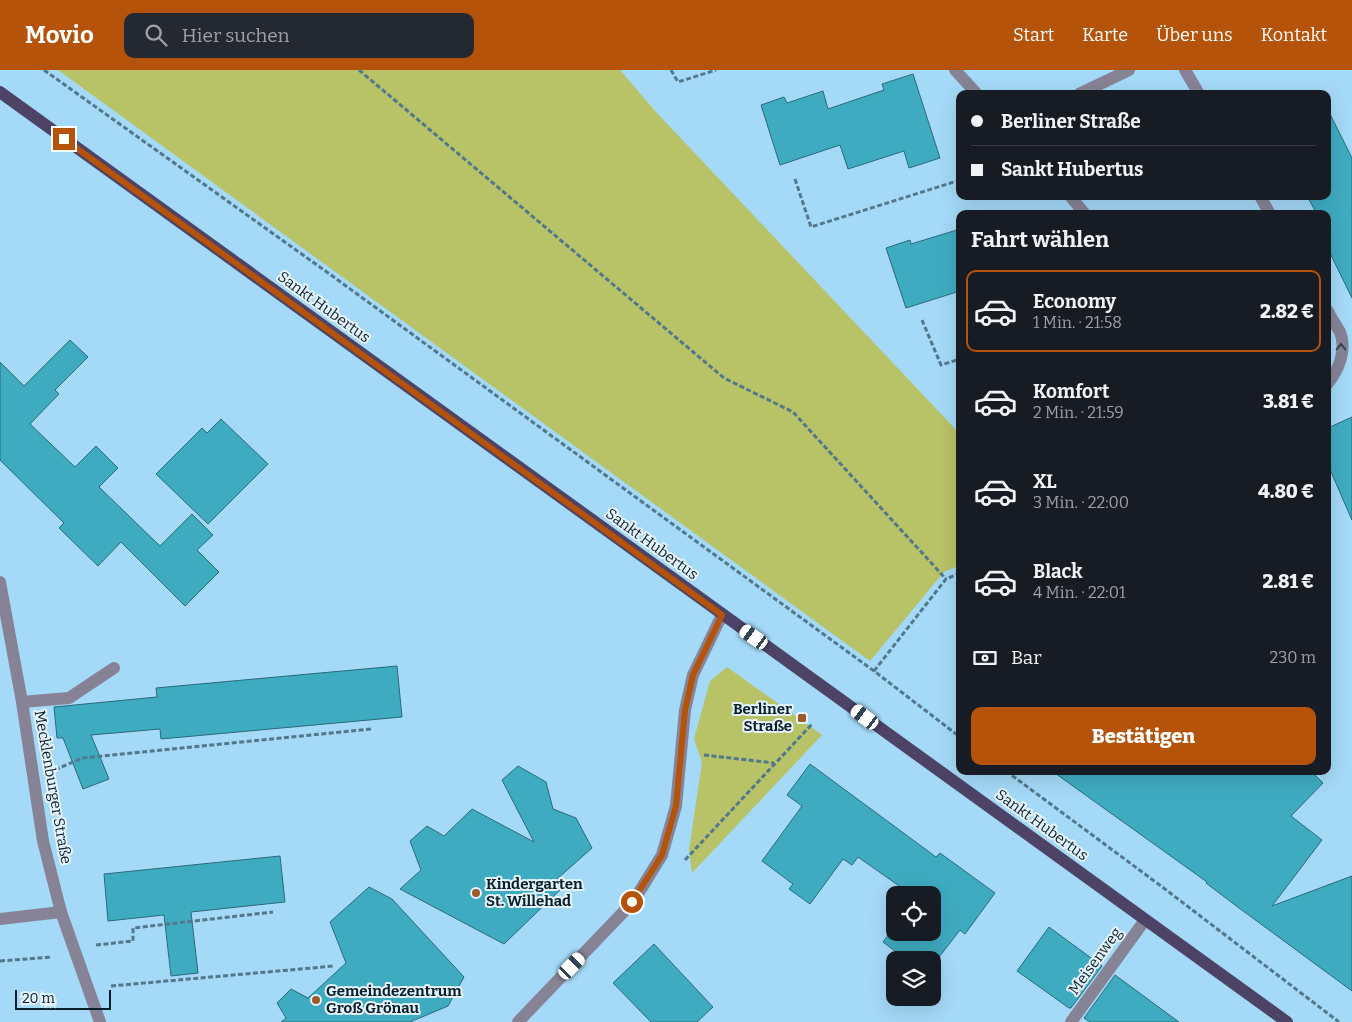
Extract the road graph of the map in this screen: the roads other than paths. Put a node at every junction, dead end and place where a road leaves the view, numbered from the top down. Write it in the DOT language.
graph roads {
  1 [pos="955,70"];
  2 [pos="1129,70"];
  3 [pos="1185,70"];
  4 [pos="973,90"];
  5 [pos="1087,90"];
  6 [pos="1197,90"];
  7 [pos="0,92"];
  8 [pos="1073,200"];
  9 [pos="1082,210"];
  10 [pos="1331,316"];
  11 [pos="1331,379"];
  12 [pos="0,582"];
  13 [pos="722,615"];
  14 [pos="114,668"];
  15 [pos="22,702"];
  16 [pos="61,912"];
  17 [pos="0,919"];
  18 [pos="1145,920"];
  19 [pos="100,1022"];
  20 [pos="518,1022"];
  21 [pos="1071,1022"];
  22 [pos="1287,1022"];
  1 -- 4 [label="street"];
  2 -- 5 [label="street"];
  3 -- 6 [label="street"];
  7 -- 13 [label="main road, Sankt Hubertus"];
  8 -- 9 [label="street"];
  11 -- 10 [label="street, one-way"];
  12 -- 15 [label="street, Mecklenburger Straße"];
  13 -- 18 [label="main road, Sankt Hubertus"];
  13 -- 20 [label="street"];
  14 -- 15 [label="street"];
  15 -- 16 [label="street, Mecklenburger Straße"];
  16 -- 17 [label="street"];
  16 -- 19 [label="street, Mecklenburger Straße"];
  18 -- 21 [label="street, Meisenweg"];
  18 -- 22 [label="main road, Sankt Hubertus"];
}
